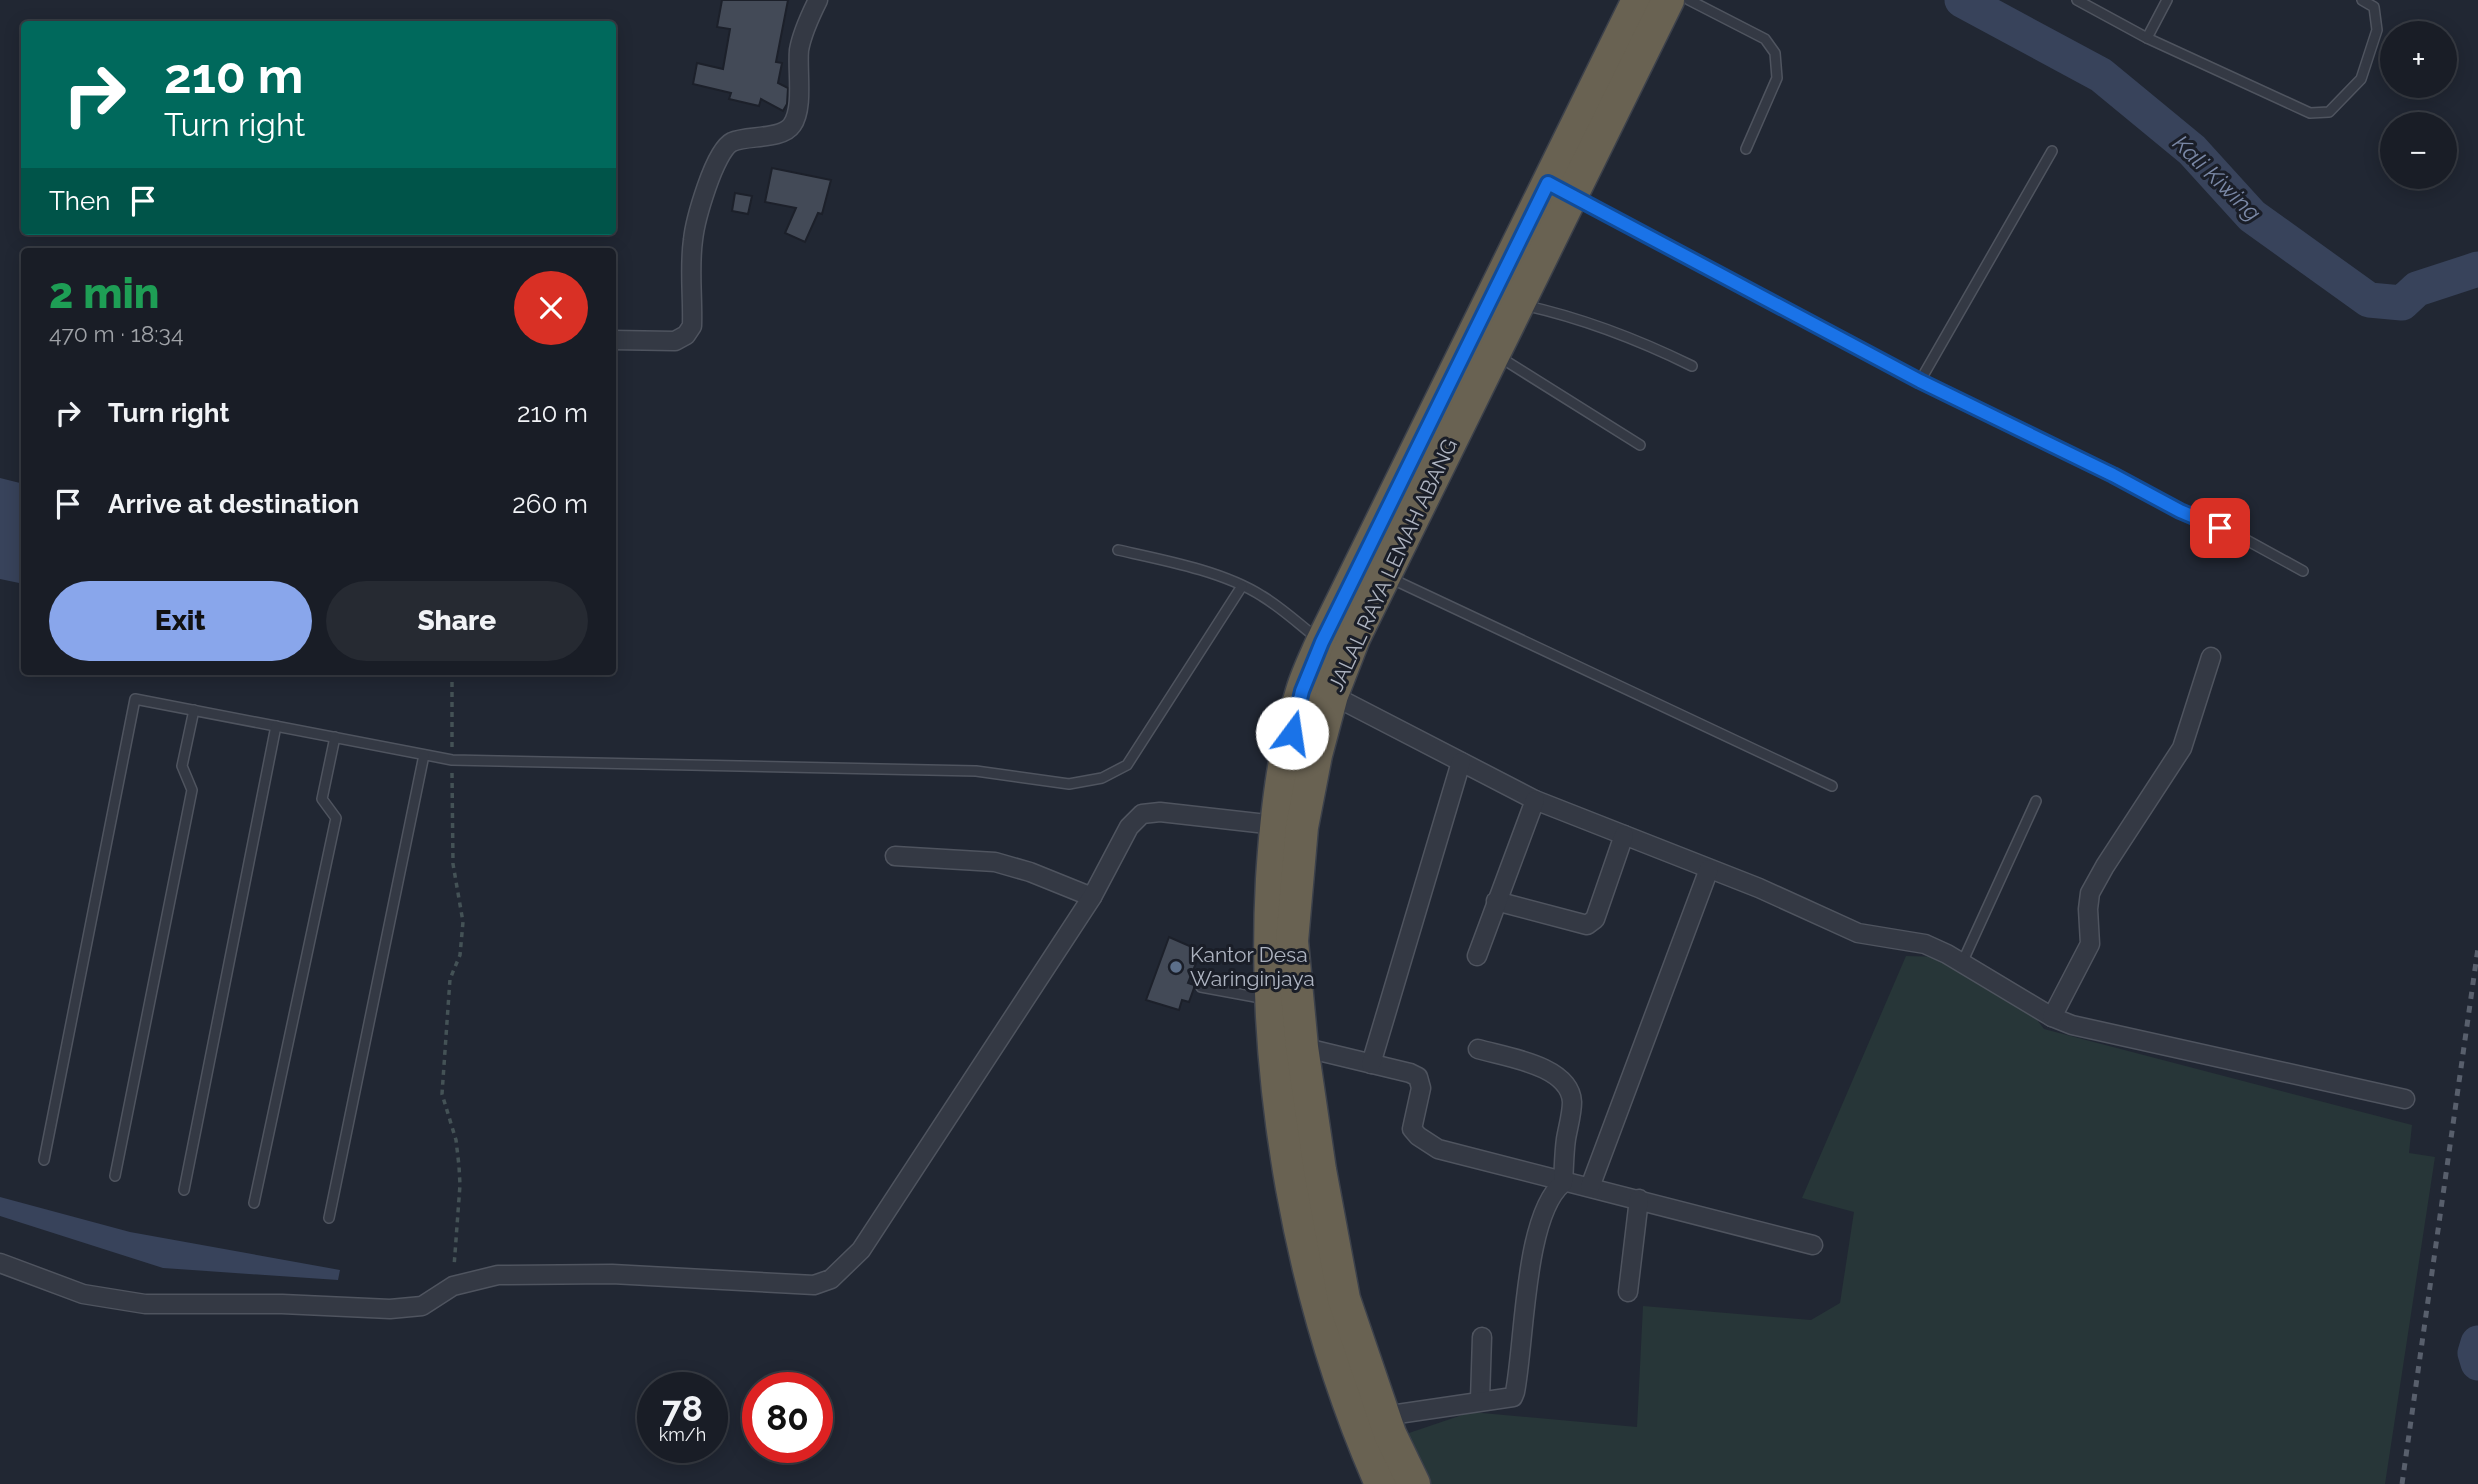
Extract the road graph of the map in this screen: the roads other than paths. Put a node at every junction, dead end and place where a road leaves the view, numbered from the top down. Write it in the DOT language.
graph roads {
  1 [pos="818,0"];
  2 [pos="1638,0"];
  3 [pos="1668,0"];
  4 [pos="1689,0"];
  5 [pos="2167,0"];
  6 [pos="2362,0"];
  7 [pos="2082,1"];
  8 [pos="2147,38"];
  9 [pos="1746,149"];
  10 [pos="2052,150"];
  11 [pos="1559,190"];
  12 [pos="1518,304"];
  13 [pos="616,340"];
  14 [pos="1494,353"];
  15 [pos="1692,366"];
  16 [pos="1920,381"];
  17 [pos="1640,444"];
  18 [pos="1118,550"];
  19 [pos="2303,571"];
  20 [pos="1384,575"];
  21 [pos="1242,586"];
  22 [pos="1322,642"];
  23 [pos="2211,657"];
  24 [pos="1332,695"];
  25 [pos="194,710"];
  26 [pos="276,726"];
  27 [pos="335,737"];
  28 [pos="424,755"];
  29 [pos="1461,762"];
  30 [pos="1832,786"];
  31 [pos="1535,800"];
  32 [pos="2036,800"];
  33 [pos="1275,825"];
  34 [pos="1624,835"];
  35 [pos="895,856"];
  36 [pos="1709,869"];
  37 [pos="1092,897"];
  38 [pos="1496,901"];
  39 [pos="1477,956"];
  40 [pos="1962,963"];
  41 [pos="1201,987"];
  42 [pos="1272,1000"];
  43 [pos="2052,1017"];
  44 [pos="1302,1047"];
  45 [pos="1478,1049"];
  46 [pos="1371,1064"];
  47 [pos="2405,1099"];
  48 [pos="44,1160"];
  49 [pos="115,1177"];
  50 [pos="1563,1183"];
  51 [pos="1590,1187"];
  52 [pos="184,1190"];
  53 [pos="1639,1199"];
  54 [pos="254,1203"];
  55 [pos="329,1218"];
  56 [pos="1812,1245"];
  57 [pos="0,1263"];
  58 [pos="1628,1292"];
  59 [pos="1482,1337"];
  60 [pos="1480,1400"];
  61 [pos="1384,1416"];
  62 [pos="1381,1484"];
  63 [pos="1414,1484"];
  1 -- 13 [label="street"];
  2 -- 11 [label="highway"];
  3 -- 11 [label="highway"];
  4 -- 9 [label="lane"];
  5 -- 8 [label="lane"];
  6 -- 8 [label="lane"];
  7 -- 8 [label="lane"];
  10 -- 16 [label="lane"];
  11 -- 12 [label="highway, JALAL RAYA LEMAH ABANG"];
  11 -- 16 [label="lane"];
  11 -- 22 [label="highway, JALAL RAYA LEMAH ABANG"];
  12 -- 14 [label="highway, JALAL RAYA LEMAH ABANG"];
  12 -- 15 [label="lane"];
  14 -- 17 [label="lane"];
  14 -- 20 [label="highway, JALAL RAYA LEMAH ABANG"];
  16 -- 19 [label="lane"];
  18 -- 21 [label="lane"];
  20 -- 24 [label="highway, JALAL RAYA LEMAH ABANG"];
  20 -- 30 [label="lane"];
  21 -- 22 [label="lane"];
  21 -- 28 [label="lane"];
  22 -- 33 [label="highway, JALAL RAYA LEMAH ABANG"];
  23 -- 43 [label="street"];
  24 -- 29 [label="street"];
  24 -- 44 [label="highway, JALAL RAYA LEMAH ABANG"];
  25 -- 26 [label="lane"];
  25 -- 48 [label="lane"];
  25 -- 49 [label="lane"];
  26 -- 27 [label="lane"];
  26 -- 52 [label="lane"];
  27 -- 28 [label="lane"];
  27 -- 54 [label="lane"];
  28 -- 55 [label="lane"];
  29 -- 31 [label="street"];
  29 -- 46 [label="street"];
  31 -- 34 [label="street"];
  31 -- 38 [label="street"];
  32 -- 40 [label="lane"];
  33 -- 37 [label="street"];
  33 -- 42 [label="highway, JALAL RAYA LEMAH ABANG"];
  34 -- 36 [label="street"];
  34 -- 38 [label="street"];
  35 -- 37 [label="street"];
  36 -- 40 [label="street"];
  36 -- 51 [label="street"];
  37 -- 57 [label="street"];
  38 -- 39 [label="street"];
  40 -- 43 [label="street"];
  41 -- 42 [label="lane"];
  42 -- 62 [label="highway, JALAL RAYA LEMAH ABANG"];
  43 -- 47 [label="street"];
  44 -- 46 [label="street"];
  44 -- 61 [label="highway, JALAL RAYA LEMAH ABANG"];
  45 -- 50 [label="street"];
  46 -- 50 [label="street"];
  50 -- 51 [label="street"];
  50 -- 60 [label="street"];
  51 -- 53 [label="street"];
  53 -- 56 [label="street"];
  53 -- 58 [label="street"];
  59 -- 60 [label="street"];
  60 -- 61 [label="street"];
  61 -- 63 [label="highway, JALAL RAYA LEMAH ABANG"];
}
